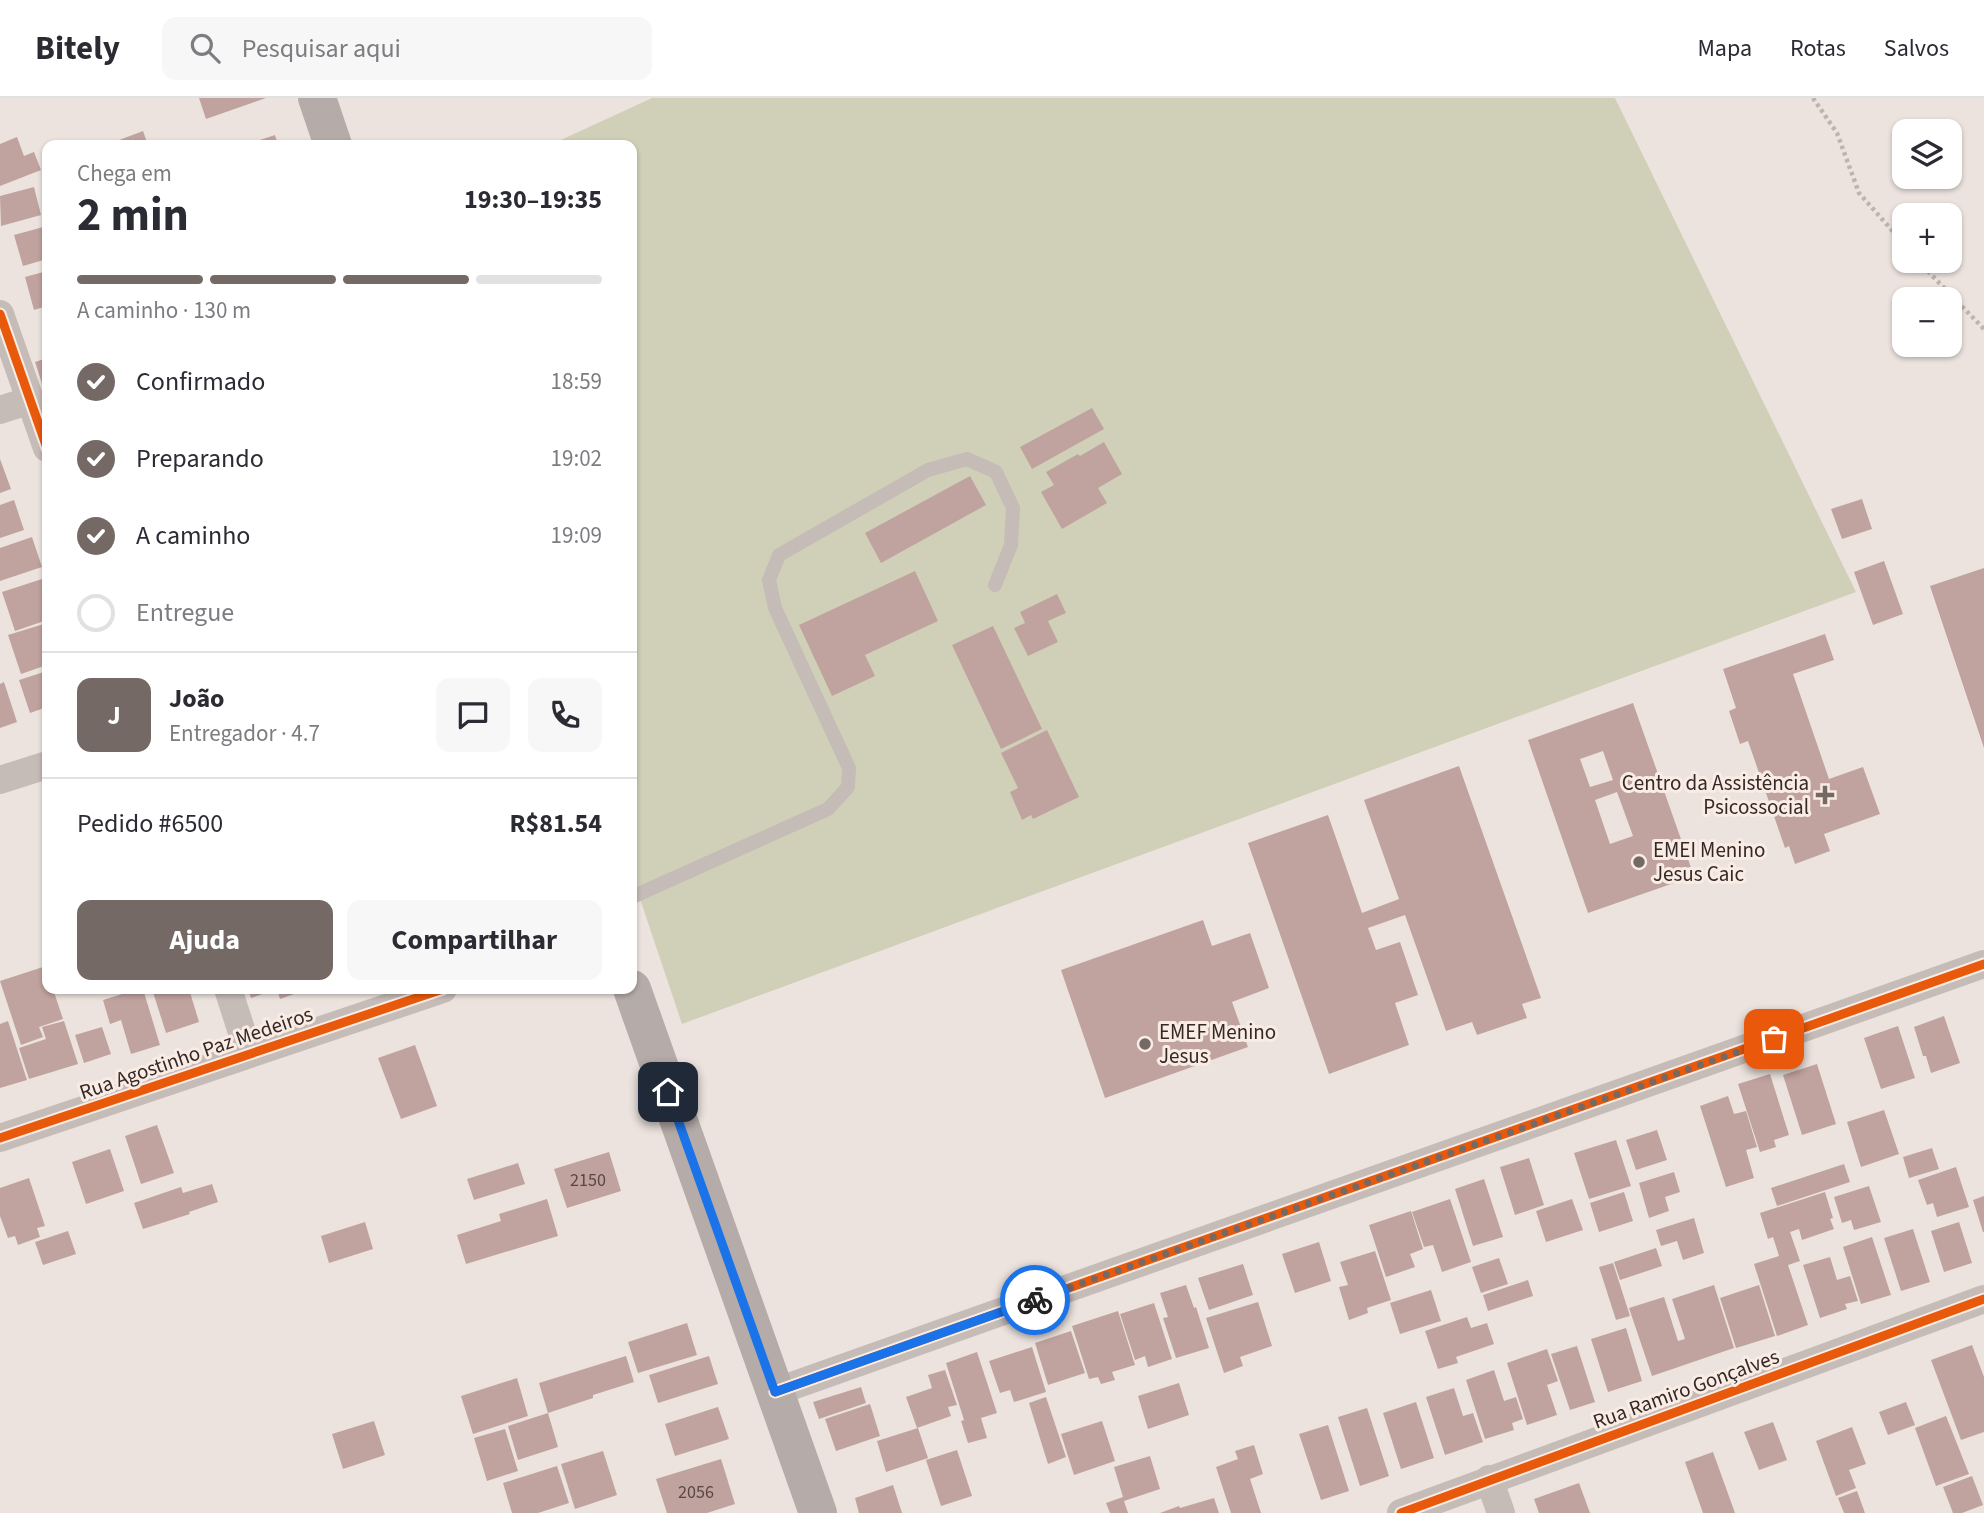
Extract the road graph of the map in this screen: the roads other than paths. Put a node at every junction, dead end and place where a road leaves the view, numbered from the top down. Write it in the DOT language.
graph roads {
  1 [pos="317,98"];
  2 [pos="331,140"];
  3 [pos="0,314"];
  4 [pos="31,400"];
  5 [pos="0,410"];
  6 [pos="42,433"];
  7 [pos="995,585"];
  8 [pos="42,766"];
  9 [pos="0,779"];
  10 [pos="637,895"];
  11 [pos="1984,964"];
  12 [pos="230,994"];
  13 [pos="428,994"];
  14 [pos="634,994"];
  15 [pos="249,1054"];
  16 [pos="0,1138"];
  17 [pos="1984,1299"];
  18 [pos="775,1392"];
  19 [pos="1489,1479"];
  20 [pos="818,1513"];
  21 [pos="1401,1513"];
  22 [pos="1501,1513"];
  1 -- 2 [label="street"];
  3 -- 4 [label="street"];
  4 -- 5 [label="street"];
  4 -- 6 [label="street"];
  7 -- 10 [label="lane"];
  8 -- 9 [label="street"];
  11 -- 18 [label="street"];
  12 -- 15 [label="street"];
  13 -- 15 [label="street, Rua Agostinho Paz Medeiros"];
  14 -- 18 [label="street"];
  15 -- 16 [label="street, Rua Agostinho Paz Medeiros"];
  17 -- 19 [label="street, Rua Ramiro Gonçalves"];
  18 -- 20 [label="street"];
  19 -- 21 [label="street, Rua Ramiro Gonçalves"];
  19 -- 22 [label="street"];
}
